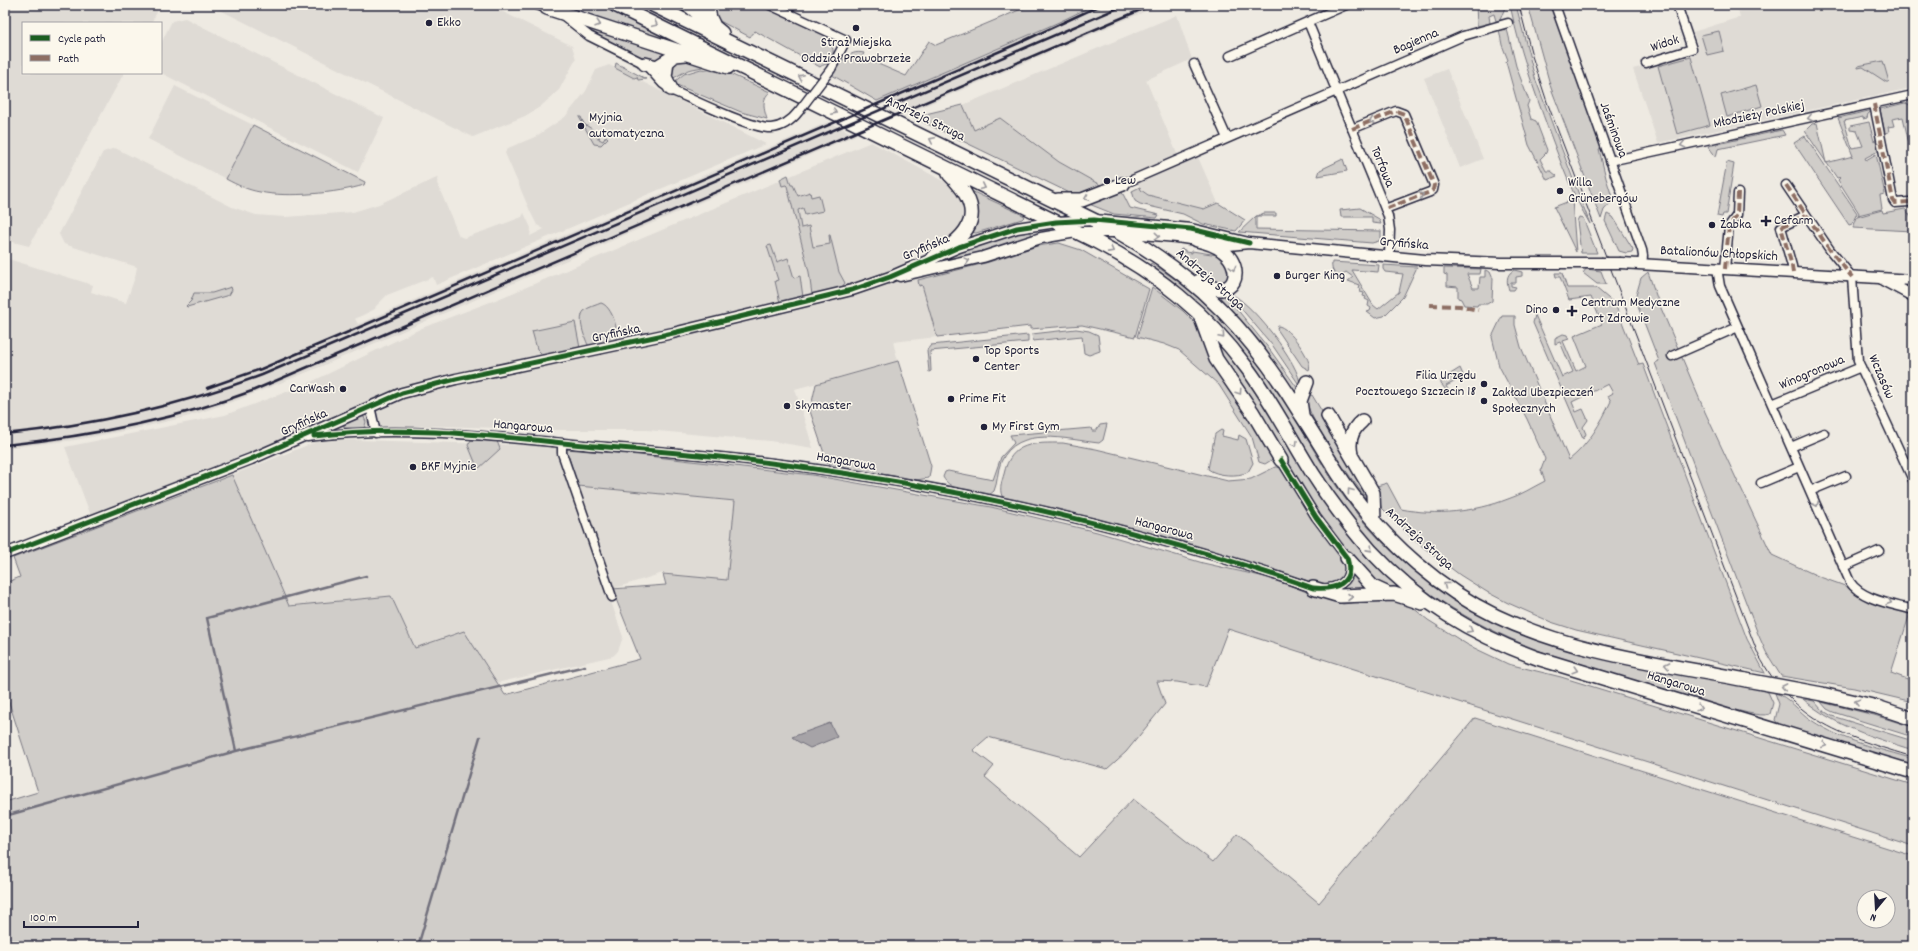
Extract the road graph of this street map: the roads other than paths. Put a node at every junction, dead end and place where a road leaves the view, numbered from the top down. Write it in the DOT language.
graph roads {
  1 [pos="615,5"];
  2 [pos="653,5"];
  3 [pos="688,5"];
  4 [pos="707,5"];
  5 [pos="770,5"];
  6 [pos="1346,5"];
  7 [pos="1555,5"];
  8 [pos="1677,5"];
  9 [pos="542,7"];
  10 [pos="1308,22"];
  11 [pos="1508,23"];
  12 [pos="715,28"];
  13 [pos="745,50"];
  14 [pos="692,55"];
  15 [pos="1230,56"];
  16 [pos="668,60"];
  17 [pos="644,64"];
  18 [pos="1194,64"];
  19 [pos="1646,64"];
  20 [pos="761,76"];
  21 [pos="671,89"];
  22 [pos="1336,91"];
  23 [pos="1913,94"];
  24 [pos="1874,104"];
  25 [pos="1352,129"];
  26 [pos="1227,138"];
  27 [pos="1610,161"];
  28 [pos="935,163"];
  29 [pos="1123,184"];
  30 [pos="1786,185"];
  31 [pos="1738,193"];
  32 [pos="1047,197"];
  33 [pos="1909,202"];
  34 [pos="1385,209"];
  35 [pos="1806,214"];
  36 [pos="1094,220"];
  37 [pos="1056,222"];
  38 [pos="1076,232"];
  39 [pos="1118,232"];
  40 [pos="1197,240"];
  41 [pos="1249,243"];
  42 [pos="1389,256"];
  43 [pos="933,257"];
  44 [pos="1160,257"];
  45 [pos="1557,262"];
  46 [pos="1642,264"];
  47 [pos="1721,268"];
  48 [pos="1793,273"];
  49 [pos="890,277"];
  50 [pos="1852,277"];
  51 [pos="1880,278"];
  52 [pos="1913,280"];
  53 [pos="1913,296"];
  54 [pos="1194,308"];
  55 [pos="1738,327"];
  56 [pos="1672,356"];
  57 [pos="1861,366"];
  58 [pos="1307,382"];
  59 [pos="1772,404"];
  60 [pos="370,406"];
  61 [pos="1302,415"];
  62 [pos="1328,416"];
  63 [pos="1362,420"];
  64 [pos="376,433"];
  65 [pos="1824,433"];
  66 [pos="304,437"];
  67 [pos="562,443"];
  68 [pos="1791,447"];
  69 [pos="1351,454"];
  70 [pos="1281,460"];
  71 [pos="1799,467"];
  72 [pos="1846,476"];
  73 [pos="1913,480"];
  74 [pos="1761,483"];
  75 [pos="1810,491"];
  76 [pos="1374,522"];
  77 [pos="1879,550"];
  78 [pos="5,554"];
  79 [pos="1347,558"];
  80 [pos="1843,567"];
  81 [pos="1313,588"];
  82 [pos="1388,593"];
  83 [pos="612,597"];
  84 [pos="1438,609"];
  85 [pos="1913,610"];
  86 [pos="1530,630"];
  87 [pos="1913,719"];
  88 [pos="1913,772"];
  1 -- 20 [label="main road, one-way"];
  2 -- 13 [label="main road, Andrzeja Struga"];
  3 -- 12 [label="main road"];
  4 -- 12 [label="main road"];
  5 -- 21 [label="street, bridge"];
  6 -- 10 [label="street"];
  7 -- 27 [label="street, Jaśminowa"];
  8 -- 19 [label="street, Widok"];
  9 -- 14 [label="main road, one-way"];
  9 -- 17 [label="street"];
  10 -- 15 [label="street"];
  10 -- 22 [label="street"];
  11 -- 22 [label="street, Bagienna"];
  12 -- 13 [label="main road"];
  32 -- 13 [label="main road, Andrzeja Struga, one-way"];
  14 -- 16 [label="main road"];
  14 -- 20 [label="main road"];
  16 -- 17 [label="main road"];
  16 -- 21 [label="main road"];
  17 -- 21 [label="street"];
  18 -- 26 [label="street"];
  20 -- 28 [label="main road, one-way"];
  22 -- 25 [label="street, Torfowa"];
  22 -- 26 [label="street, Bagienna"];
  23 -- 24 [label="street, Młodzieży Polskiej"];
  24 -- 27 [label="street, Młodzieży Polskiej, one-way"];
  24 -- 33 [label="street"];
  25 -- 34 [label="street, Torfowa"];
  34 -- 25 [label="street, one-way"];
  26 -- 29 [label="street, Bagienna"];
  27 -- 46 [label="street, Jaśminowa"];
  28 -- 37 [label="main road, one-way"];
  28 -- 43 [label="main road"];
  29 -- 32 [label="main road, one-way"];
  30 -- 35 [label="street"];
  31 -- 47 [label="street, Winogronowa"];
  32 -- 36 [label="main road, Andrzeja Struga"];
  34 -- 42 [label="street, Torfowa"];
  35 -- 48 [label="street"];
  35 -- 50 [label="street"];
  36 -- 37 [label="street, Gryfińska"];
  36 -- 39 [label="main road, Andrzeja Struga"];
  36 -- 41 [label="street, Gryfińska"];
  37 -- 38 [label="main road"];
  37 -- 43 [label="street, Gryfińska"];
  38 -- 39 [label="street, Gryfińska"];
  49 -- 38 [label="street, Gryfińska, one-way"];
  38 -- 54 [label="main road, one-way"];
  39 -- 40 [label="street, Gryfińska, one-way"];
  39 -- 44 [label="main road, Andrzeja Struga"];
  40 -- 41 [label="street, Gryfińska"];
  40 -- 44 [label="main road, one-way"];
  41 -- 42 [label="street, Gryfińska"];
  42 -- 45 [label="street, Gryfińska"];
  43 -- 49 [label="street, Gryfińska"];
  44 -- 61 [label="main road, Andrzeja Struga"];
  45 -- 46 [label="street, Batalionów Chłopskich, bridge"];
  46 -- 47 [label="street, Batalionów Chłopskich"];
  47 -- 48 [label="street, Batalionów Chłopskich"];
  47 -- 55 [label="street, Winogronowa"];
  48 -- 50 [label="street, Batalionów Chłopskich"];
  49 -- 60 [label="street, Gryfińska"];
  50 -- 51 [label="street, Batalionów Chłopskich"];
  50 -- 57 [label="street, Wczasów"];
  51 -- 52 [label="street, Batalionów Chłopskich"];
  51 -- 53 [label="street, Batalionów Chłopskich"];
  54 -- 70 [label="main road, one-way"];
  54 -- 84 [label="main road, one-way"];
  55 -- 56 [label="street"];
  55 -- 59 [label="street, Winogronowa"];
  57 -- 59 [label="street, Winogronowa"];
  57 -- 73 [label="street, Wczasów"];
  58 -- 61 [label="main road"];
  59 -- 68 [label="street, Winogronowa"];
  60 -- 64 [label="street"];
  60 -- 66 [label="street, Gryfińska"];
  76 -- 61 [label="main road, Andrzeja Struga, one-way"];
  62 -- 69 [label="main road"];
  63 -- 69 [label="main road"];
  64 -- 66 [label="street, Hangarowa"];
  64 -- 67 [label="street, Hangarowa"];
  65 -- 68 [label="street"];
  66 -- 78 [label="street, Gryfińska"];
  67 -- 81 [label="street, Hangarowa"];
  67 -- 83 [label="street"];
  68 -- 71 [label="street, Winogronowa"];
  69 -- 76 [label="main road"];
  70 -- 79 [label="street"];
  71 -- 74 [label="street"];
  71 -- 75 [label="street, Winogronowa"];
  72 -- 75 [label="street"];
  75 -- 80 [label="street, Winogronowa, one-way"];
  86 -- 76 [label="main road, Andrzeja Struga, one-way"];
  77 -- 80 [label="street"];
  79 -- 81 [label="street, Hangarowa"];
  79 -- 82 [label="main road"];
  80 -- 85 [label="street, Winogronowa, one-way"];
  81 -- 82 [label="main road, one-way"];
  82 -- 84 [label="main road"];
  84 -- 88 [label="main road, Hangarowa, one-way"];
  87 -- 86 [label="main road, Hangarowa, one-way, bridge"];
}
